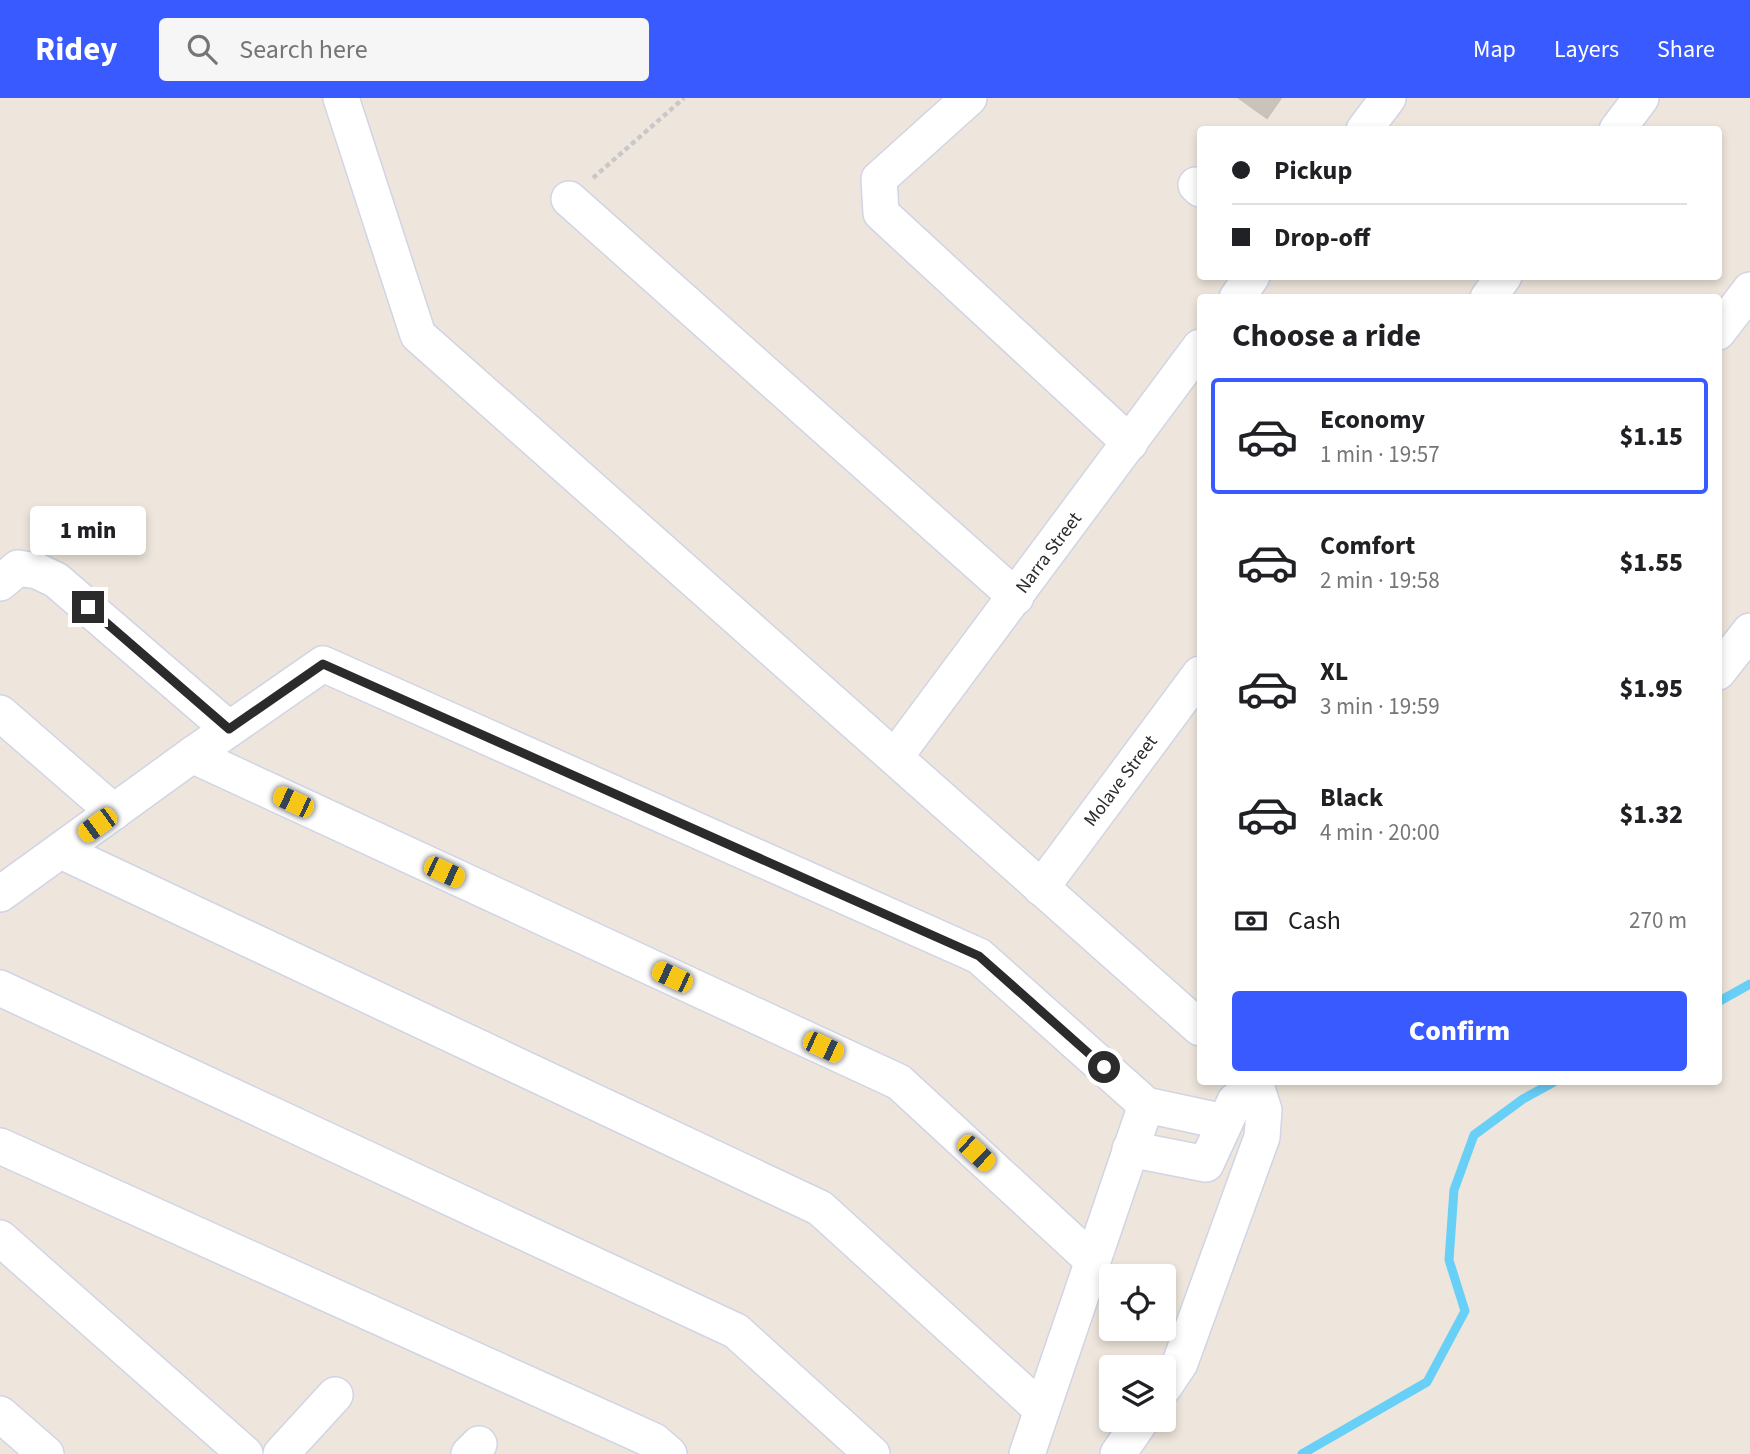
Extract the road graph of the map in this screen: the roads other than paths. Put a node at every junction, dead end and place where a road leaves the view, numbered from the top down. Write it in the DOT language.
graph roads {
  1 [pos="341,98"];
  2 [pos="969,98"];
  3 [pos="1388,98"];
  4 [pos="1641,98"];
  5 [pos="1367,126"];
  6 [pos="1620,126"];
  7 [pos="569,199"];
  8 [pos="1750,290"];
  9 [pos="1722,327"];
  10 [pos="1197,351"];
  11 [pos="1130,443"];
  12 [pos="0,583"];
  13 [pos="1016,597"];
  14 [pos="1750,631"];
  15 [pos="1722,667"];
  16 [pos="1197,678"];
  17 [pos="0,713"];
  18 [pos="229,729"];
  19 [pos="192,755"];
  20 [pos="895,757"];
  21 [pos="114,812"];
  22 [pos="61,851"];
  23 [pos="1041,888"];
  24 [pos="0,894"];
  25 [pos="0,988"];
  26 [pos="1197,1025"];
  27 [pos="1243,1085"];
  28 [pos="1256,1085"];
  29 [pos="1146,1105"];
  30 [pos="1225,1122"];
  31 [pos="0,1146"];
  32 [pos="1130,1149"];
  33 [pos="0,1238"];
  34 [pos="1092,1260"];
  35 [pos="1176,1369"];
  36 [pos="335,1395"];
  37 [pos="1041,1409"];
  38 [pos="0,1414"];
  39 [pos="1133,1432"];
  40 [pos="656,1450"];
  41 [pos="46,1454"];
  42 [pos="245,1454"];
  43 [pos="281,1454"];
  44 [pos="872,1454"];
  45 [pos="1027,1454"];
  46 [pos="1118,1454"];
  1 -- 20 [label="street"];
  2 -- 11 [label="street"];
  3 -- 5 [label="street"];
  4 -- 6 [label="street"];
  7 -- 13 [label="street"];
  8 -- 9 [label="street"];
  10 -- 11 [label="street, Narra Street"];
  11 -- 13 [label="street, Narra Street"];
  12 -- 18 [label="street"];
  13 -- 20 [label="street, Narra Street"];
  14 -- 15 [label="street"];
  16 -- 23 [label="street, Molave Street"];
  17 -- 21 [label="street"];
  18 -- 19 [label="street"];
  18 -- 29 [label="street"];
  19 -- 21 [label="street"];
  19 -- 34 [label="street"];
  20 -- 23 [label="street"];
  21 -- 22 [label="street"];
  22 -- 24 [label="street"];
  22 -- 37 [label="street"];
  23 -- 26 [label="street"];
  25 -- 44 [label="street"];
  27 -- 30 [label="street"];
  28 -- 35 [label="street"];
  29 -- 30 [label="street"];
  29 -- 32 [label="street"];
  30 -- 32 [label="street"];
  31 -- 40 [label="street"];
  32 -- 34 [label="street"];
  33 -- 42 [label="street"];
  34 -- 37 [label="street"];
  36 -- 43 [label="street"];
  37 -- 45 [label="street"];
  38 -- 41 [label="street"];
  39 -- 46 [label="street"];
}
